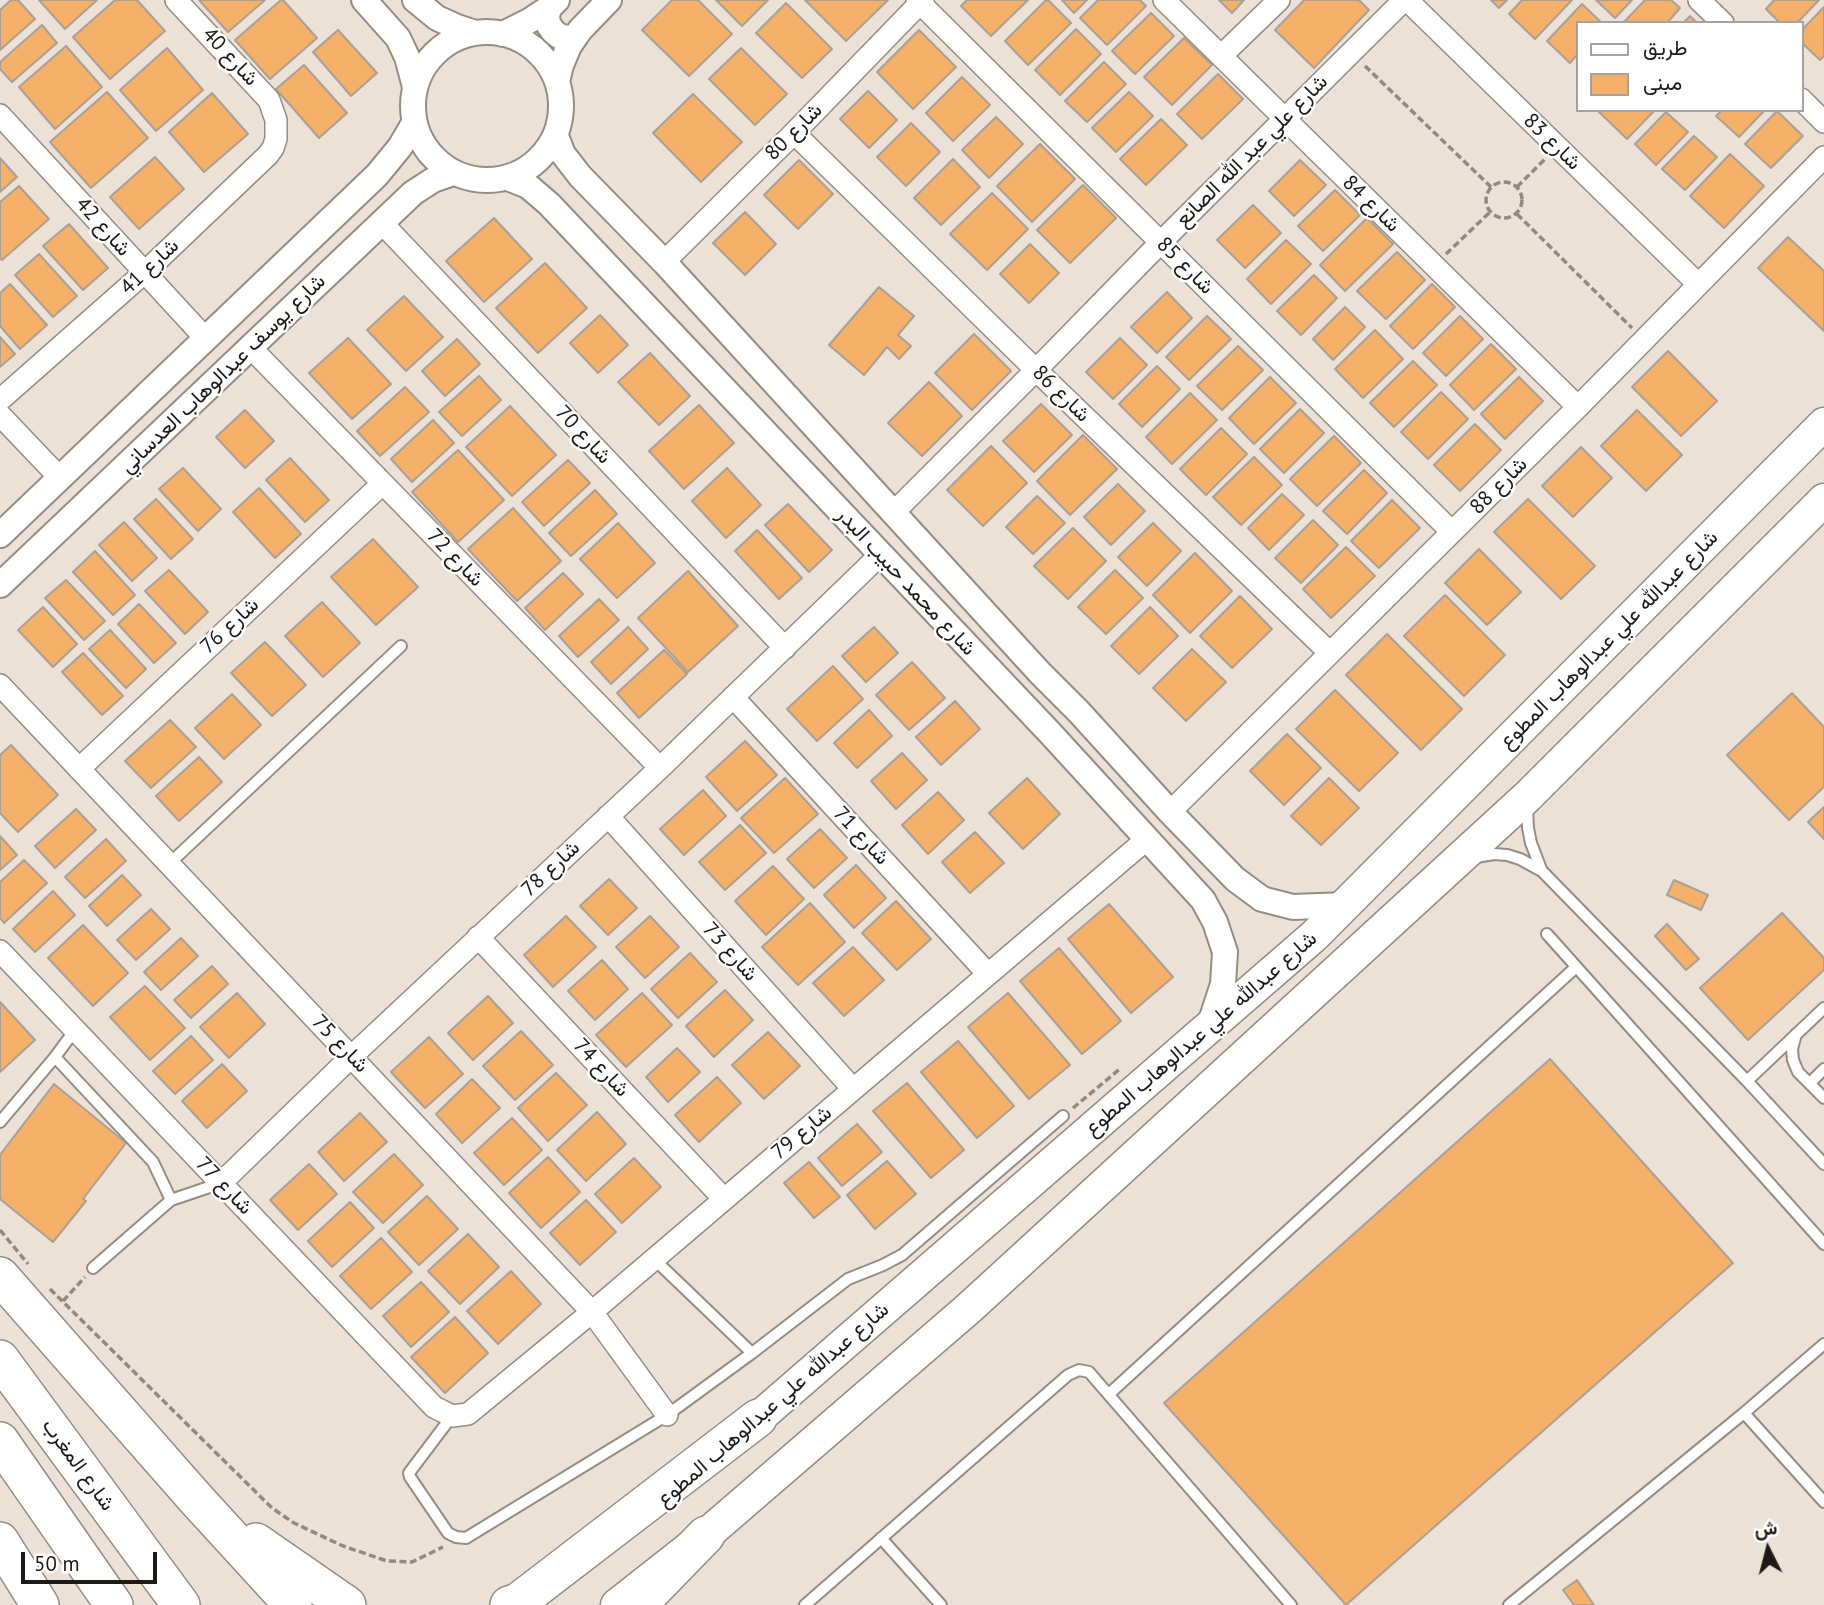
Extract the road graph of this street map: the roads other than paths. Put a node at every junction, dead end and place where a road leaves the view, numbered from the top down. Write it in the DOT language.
graph roads {
  1 [pos="176,0"];
  2 [pos="364,0"];
  3 [pos="609,0"];
  4 [pos="1164,0"];
  5 [pos="1279,0"];
  6 [pos="1405,0"];
  7 [pos="1699,0"];
  8 [pos="920,1"];
  9 [pos="419,4"];
  10 [pos="554,4"];
  11 [pos="1721,21"];
  12 [pos="391,29"];
  13 [pos="475,33"];
  14 [pos="503,34"];
  15 [pos="575,37"];
  16 [pos="1221,56"];
  17 [pos="558,82"];
  18 [pos="415,87"];
  19 [pos="1803,101"];
  20 [pos="0,115"];
  21 [pos="1284,119"];
  22 [pos="276,120"];
  23 [pos="1824,122"];
  24 [pos="414,123"];
  25 [pos="793,133"];
  26 [pos="555,136"];
  27 [pos="1824,157"];
  28 [pos="453,173"];
  29 [pos="508,178"];
  30 [pos="382,223"];
  31 [pos="1161,242"];
  32 [pos="664,262"];
  33 [pos="144,273"];
  34 [pos="1698,284"];
  35 [pos="206,339"];
  36 [pos="251,348"];
  37 [pos="761,367"];
  38 [pos="1036,370"];
  39 [pos="725,390"];
  40 [pos="148,394"];
  41 [pos="0,400"];
  42 [pos="793,403"];
  43 [pos="1578,407"];
  44 [pos="0,415"];
  45 [pos="1824,424"];
  46 [pos="169,425"];
  47 [pos="766,434"];
  48 [pos="105,436"];
  49 [pos="134,460"];
  50 [pos="60,478"];
  51 [pos="382,484"];
  52 [pos="1822,504"];
  53 [pos="894,512"];
  54 [pos="1452,532"];
  55 [pos="0,535"];
  56 [pos="880,555"];
  57 [pos="0,586"];
  58 [pos="401,646"];
  59 [pos="785,648"];
  60 [pos="1330,653"];
  61 [pos="1040,673"];
  62 [pos="0,685"];
  63 [pos="1012,694"];
  64 [pos="733,697"];
  65 [pos="1079,712"];
  66 [pos="1051,734"];
  67 [pos="660,768"];
  68 [pos="79,769"];
  69 [pos="1527,797"];
  70 [pos="1170,812"];
  71 [pos="608,816"];
  72 [pos="1147,839"];
  73 [pos="169,864"];
  74 [pos="1446,870"];
  75 [pos="1542,872"];
  76 [pos="1235,878"];
  77 [pos="1203,900"];
  78 [pos="1346,905"];
  79 [pos="1547,934"];
  80 [pos="478,937"];
  81 [pos="0,951"];
  82 [pos="1575,968"];
  83 [pos="988,974"];
  84 [pos="1824,1008"];
  85 [pos="1209,1027"];
  86 [pos="75,1030"];
  87 [pos="1796,1034"];
  88 [pos="352,1056"];
  89 [pos="55,1057"];
  90 [pos="1824,1069"];
  91 [pos="1747,1081"];
  92 [pos="1810,1083"];
  93 [pos="853,1089"];
  94 [pos="1824,1098"];
  95 [pos="1063,1116"];
  96 [pos="0,1122"];
  97 [pos="1824,1146"];
  98 [pos="1815,1154"];
  99 [pos="1824,1164"];
  100 [pos="221,1183"];
  101 [pos="724,1199"];
  102 [pos="171,1200"];
  103 [pos="1824,1244"];
  104 [pos="654,1259"];
  105 [pos="93,1268"];
  106 [pos="18,1274"];
  107 [pos="592,1312"];
  108 [pos="1824,1344"];
  109 [pos="752,1353"];
  110 [pos="0,1359"];
  111 [pos="1109,1394"];
  112 [pos="1744,1413"];
  113 [pos="667,1415"];
  114 [pos="452,1416"];
  115 [pos="758,1418"];
  116 [pos="0,1441"];
  117 [pos="196,1499"];
  118 [pos="1824,1502"];
  119 [pos="706,1535"];
  120 [pos="881,1538"];
  121 [pos="0,1542"];
  122 [pos="40,1605"];
  123 [pos="114,1605"];
  124 [pos="181,1605"];
  125 [pos="293,1605"];
  126 [pos="347,1605"];
  127 [pos="509,1605"];
  128 [pos="543,1605"];
  129 [pos="617,1605"];
  130 [pos="638,1605"];
  131 [pos="805,1605"];
  132 [pos="941,1605"];
  133 [pos="1291,1605"];
  134 [pos="1509,1605"];
  1 -- 22 [label="street, شارع 40"];
  2 -- 12 [label="street"];
  3 -- 15 [label="street"];
  4 -- 16 [label="street, شارع 84"];
  5 -- 16 [label="street"];
  6 -- 21 [label="street, شارع علي عبد الله الصانع"];
  6 -- 34 [label="street, شارع 83"];
  7 -- 11 [label="street"];
  8 -- 25 [label="street, شارع 80"];
  8 -- 31 [label="street, شارع 85"];
  9 -- 12 [label="street"];
  9 -- 13 [label="street"];
  10 -- 14 [label="street"];
  10 -- 15 [label="street"];
  12 -- 18 [label="street"];
  13 -- 14 [label="street"];
  13 -- 18 [label="street"];
  14 -- 17 [label="street"];
  15 -- 17 [label="street"];
  16 -- 21 [label="street, شارع 84"];
  17 -- 26 [label="street"];
  18 -- 24 [label="street"];
  19 -- 23 [label="street"];
  20 -- 33 [label="street, شارع 42"];
  21 -- 31 [label="street, شارع علي عبد الله الصانع"];
  21 -- 43 [label="street, شارع 84"];
  22 -- 33 [label="street, شارع 41"];
  24 -- 28 [label="street"];
  24 -- 35 [label="street, شارع يوسف عبدالوهاب العدساني"];
  25 -- 32 [label="street, شارع 80"];
  25 -- 38 [label="street, شارع 86"];
  26 -- 29 [label="street"];
  26 -- 32 [label="street, شارع محمد حبيب البدر"];
  27 -- 34 [label="street, شارع 88"];
  28 -- 29 [label="street"];
  28 -- 30 [label="street, شارع يوسف عبدالوهاب العدساني"];
  29 -- 39 [label="street, شارع محمد حبيب البدر"];
  30 -- 36 [label="street, شارع يوسف عبدالوهاب العدساني"];
  30 -- 59 [label="street, شارع 70"];
  31 -- 38 [label="street, شارع علي عبد الله الصانع"];
  31 -- 54 [label="street, شارع 85"];
  32 -- 37 [label="street, شارع محمد حبيب البدر"];
  33 -- 35 [label="street, شارع 42"];
  33 -- 41 [label="street, شارع 41"];
  34 -- 43 [label="street, شارع 88"];
  35 -- 40 [label="street, شارع يوسف عبدالوهاب العدساني"];
  36 -- 46 [label="street, شارع يوسف عبدالوهاب العدساني"];
  36 -- 51 [label="street, شارع 72"];
  37 -- 39 [label="street"];
  37 -- 42 [label="street, شارع محمد حبيب البدر"];
  38 -- 53 [label="street, شارع علي عبد الله الصانع"];
  38 -- 60 [label="street, شارع 86"];
  39 -- 47 [label="street, شارع محمد حبيب البدر"];
  40 -- 46 [label="street"];
  40 -- 48 [label="street, شارع يوسف عبدالوهاب العدساني"];
  42 -- 47 [label="street"];
  42 -- 53 [label="street, شارع محمد حبيب البدر"];
  43 -- 54 [label="street, شارع 88"];
  44 -- 50 [label="street"];
  45 -- 78 [label="main road, شارع عبدالله علي عبدالوهاب المطوع"];
  46 -- 49 [label="street, شارع يوسف عبدالوهاب العدساني"];
  47 -- 56 [label="street, شارع محمد حبيب البدر"];
  48 -- 49 [label="street"];
  48 -- 50 [label="street, شارع يوسف عبدالوهاب العدساني"];
  49 -- 57 [label="street, شارع يوسف عبدالوهاب العدساني"];
  50 -- 55 [label="street, شارع يوسف عبدالوهاب العدساني"];
  51 -- 67 [label="street, شارع 72"];
  51 -- 68 [label="street, شارع 76"];
  52 -- 69 [label="main road, شارع عبدالله علي عبدالوهاب المطوع"];
  53 -- 61 [label="street, شارع محمد حبيب البدر"];
  54 -- 60 [label="street, شارع 88"];
  56 -- 59 [label="street, شارع 78"];
  56 -- 63 [label="street, شارع محمد حبيب البدر"];
  58 -- 73 [label="lane"];
  59 -- 64 [label="street, شارع 78"];
  60 -- 70 [label="street, شارع 88"];
  61 -- 63 [label="street"];
  61 -- 65 [label="street, شارع محمد حبيب البدر"];
  62 -- 68 [label="street, شارع 75"];
  63 -- 66 [label="street, شارع محمد حبيب البدر"];
  64 -- 67 [label="street, شارع 78"];
  64 -- 83 [label="street, شارع 71"];
  65 -- 66 [label="street"];
  65 -- 70 [label="street, شارع محمد حبيب البدر"];
  66 -- 72 [label="street, شارع محمد حبيب البدر"];
  67 -- 71 [label="street, شارع 78"];
  68 -- 73 [label="street, شارع 75"];
  69 -- 74 [label="main road, شارع عبدالله علي عبدالوهاب المطوع"];
  69 -- 75 [label="lane"];
  70 -- 76 [label="street, شارع محمد حبيب البدر"];
  71 -- 80 [label="street, شارع 78"];
  71 -- 93 [label="street, شارع 73"];
  72 -- 77 [label="street, شارع محمد حبيب البدر"];
  72 -- 83 [label="street, شارع 79"];
  73 -- 88 [label="street, شارع 75"];
  74 -- 75 [label="lane"];
  74 -- 119 [label="main road, شارع عبدالله علي عبدالوهاب المطوع"];
  75 -- 91 [label="lane"];
  76 -- 77 [label="street"];
  76 -- 78 [label="street, شارع محمد حبيب البدر"];
  77 -- 85 [label="street, شارع محمد حبيب البدر"];
  78 -- 85 [label="main road, شارع عبدالله علي عبدالوهاب المطوع"];
  79 -- 82 [label="lane"];
  80 -- 88 [label="street, شارع 78"];
  80 -- 101 [label="street, شارع 74"];
  81 -- 86 [label="street, شارع 77"];
  82 -- 103 [label="lane"];
  82 -- 111 [label="lane"];
  83 -- 93 [label="street, شارع 79"];
  84 -- 87 [label="lane"];
  85 -- 115 [label="main road, شارع عبدالله علي عبدالوهاب المطوع"];
  86 -- 89 [label="lane"];
  86 -- 100 [label="street, شارع 77"];
  87 -- 91 [label="lane"];
  87 -- 92 [label="lane"];
  88 -- 100 [label="street, شارع 78"];
  88 -- 107 [label="street, شارع 75"];
  89 -- 96 [label="lane"];
  89 -- 102 [label="lane"];
  90 -- 92 [label="lane"];
  91 -- 98 [label="lane"];
  92 -- 94 [label="lane"];
  93 -- 101 [label="street, شارع 79"];
  95 -- 109 [label="lane"];
  97 -- 98 [label="lane"];
  98 -- 99 [label="lane"];
  100 -- 102 [label="lane"];
  100 -- 114 [label="street, شارع 77"];
  101 -- 104 [label="street, شارع 79"];
  102 -- 105 [label="lane"];
  104 -- 107 [label="street, شارع 79"];
  104 -- 109 [label="lane"];
  106 -- 117 [label="highway"];
  107 -- 113 [label="street, شارع 75"];
  107 -- 114 [label="street, شارع 79"];
  108 -- 112 [label="lane"];
  109 -- 113 [label="lane"];
  110 -- 124 [label="highway, شارع المغرب"];
  111 -- 120 [label="lane"];
  111 -- 133 [label="lane"];
  112 -- 118 [label="lane"];
  112 -- 134 [label="lane"];
  113 -- 114 [label="lane"];
  115 -- 127 [label="highway"];
  115 -- 128 [label="main road, شارع عبدالله علي عبدالوهاب المطوع"];
  116 -- 123 [label="highway"];
  117 -- 125 [label="highway"];
  117 -- 126 [label="highway"];
  119 -- 129 [label="main road, شارع عبدالله علي عبدالوهاب المطوع"];
  119 -- 130 [label="highway"];
  120 -- 131 [label="lane"];
  120 -- 132 [label="lane"];
  121 -- 122 [label="highway"];
}
